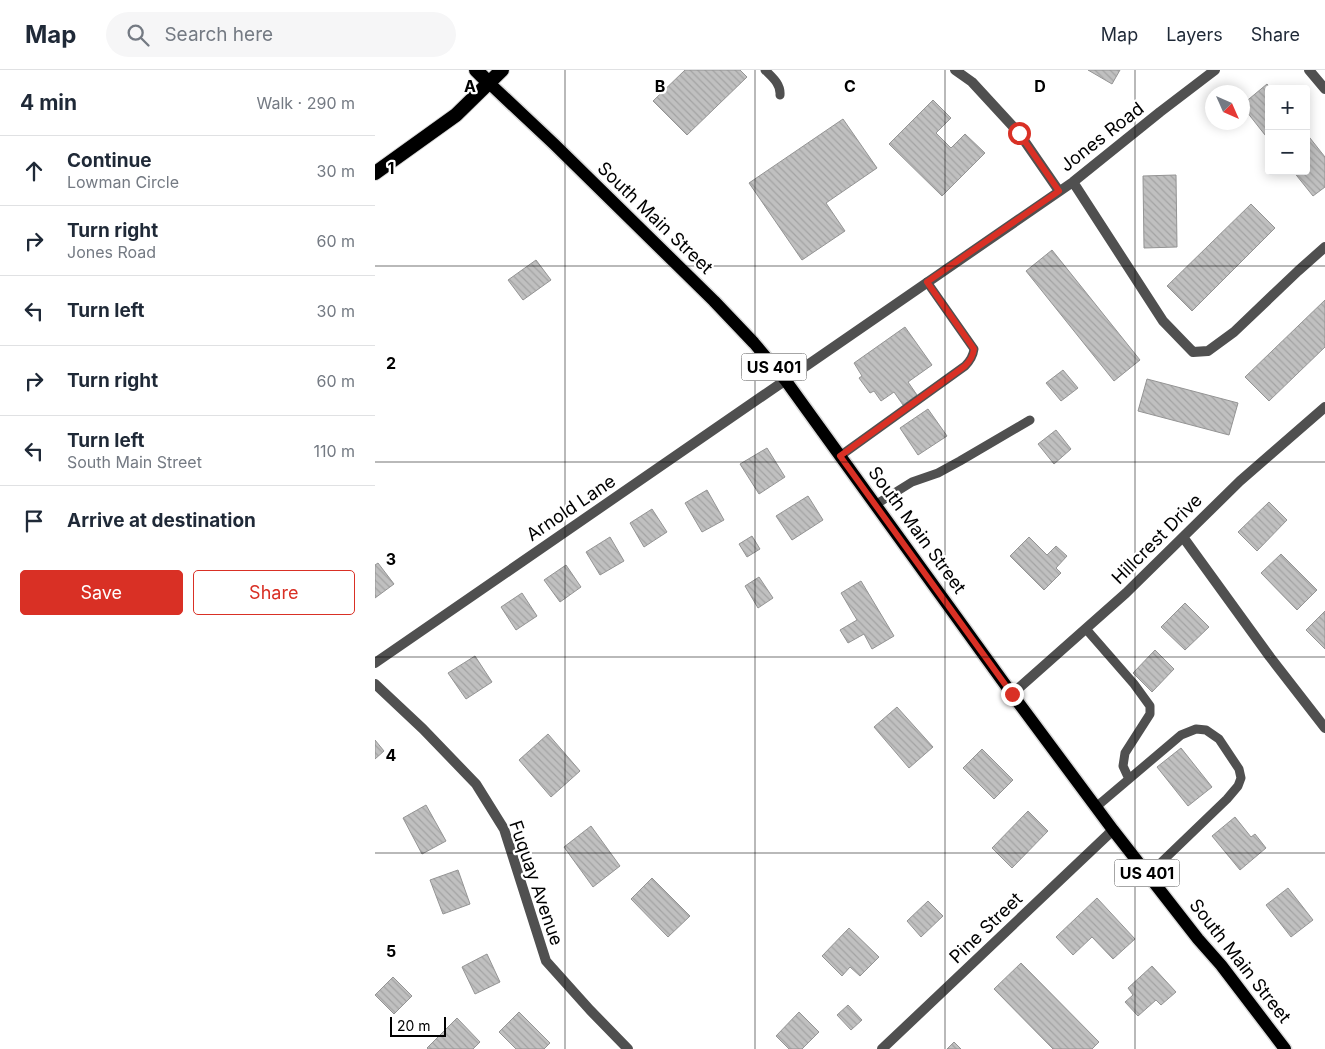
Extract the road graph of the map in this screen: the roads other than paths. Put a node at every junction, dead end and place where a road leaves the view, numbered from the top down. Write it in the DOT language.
graph roads {
  1 [pos="476,70"];
  2 [pos="502,70"];
  3 [pos="765,70"];
  4 [pos="955,70"];
  5 [pos="1215,70"];
  6 [pos="1309,70"];
  7 [pos="488,82"];
  8 [pos="1325,89"];
  9 [pos="780,95"];
  10 [pos="375,173"];
  11 [pos="1073,182"];
  12 [pos="1059,191"];
  13 [pos="1325,248"];
  14 [pos="927,282"];
  15 [pos="786,381"];
  16 [pos="1325,407"];
  17 [pos="1030,420"];
  18 [pos="840,456"];
  19 [pos="875,504"];
  20 [pos="1183,537"];
  21 [pos="1086,629"];
  22 [pos="375,663"];
  23 [pos="375,684"];
  24 [pos="1012,694"];
  25 [pos="1325,728"];
  26 [pos="1129,779"];
  27 [pos="1096,807"];
  28 [pos="1113,830"];
  29 [pos="1148,875"];
  30 [pos="628,1049"];
  31 [pos="882,1049"];
  32 [pos="1285,1049"];
  1 -- 7 [label="highway, South Main Street / US 401"];
  2 -- 7 [label="highway"];
  3 -- 9 [label="lane"];
  4 -- 12 [label="street"];
  5 -- 11 [label="street, Jones Road"];
  6 -- 8 [label="street"];
  7 -- 10 [label="highway"];
  7 -- 15 [label="main road, South Main Street / US 401"];
  11 -- 12 [label="street, Jones Road"];
  11 -- 13 [label="street"];
  12 -- 14 [label="street, Jones Road"];
  14 -- 15 [label="street, Jones Road"];
  14 -- 18 [label="lane"];
  15 -- 18 [label="main road, South Main Street / US 401"];
  15 -- 22 [label="street, Arnold Lane"];
  16 -- 20 [label="street, Hillcrest Drive"];
  17 -- 19 [label="lane"];
  18 -- 19 [label="main road, South Main Street / US 401"];
  19 -- 24 [label="main road, South Main Street / US 401"];
  20 -- 21 [label="street, Hillcrest Drive"];
  20 -- 25 [label="street"];
  21 -- 24 [label="street, Hillcrest Drive"];
  21 -- 26 [label="lane"];
  23 -- 30 [label="street, Fuquay Avenue"];
  24 -- 27 [label="main road, South Main Street / US 401"];
  26 -- 27 [label="lane"];
  26 -- 29 [label="lane"];
  27 -- 28 [label="main road, South Main Street / US 401"];
  28 -- 29 [label="main road, South Main Street / US 401"];
  28 -- 31 [label="street, Pine Street"];
  29 -- 32 [label="main road, South Main Street / US 401"];
}
